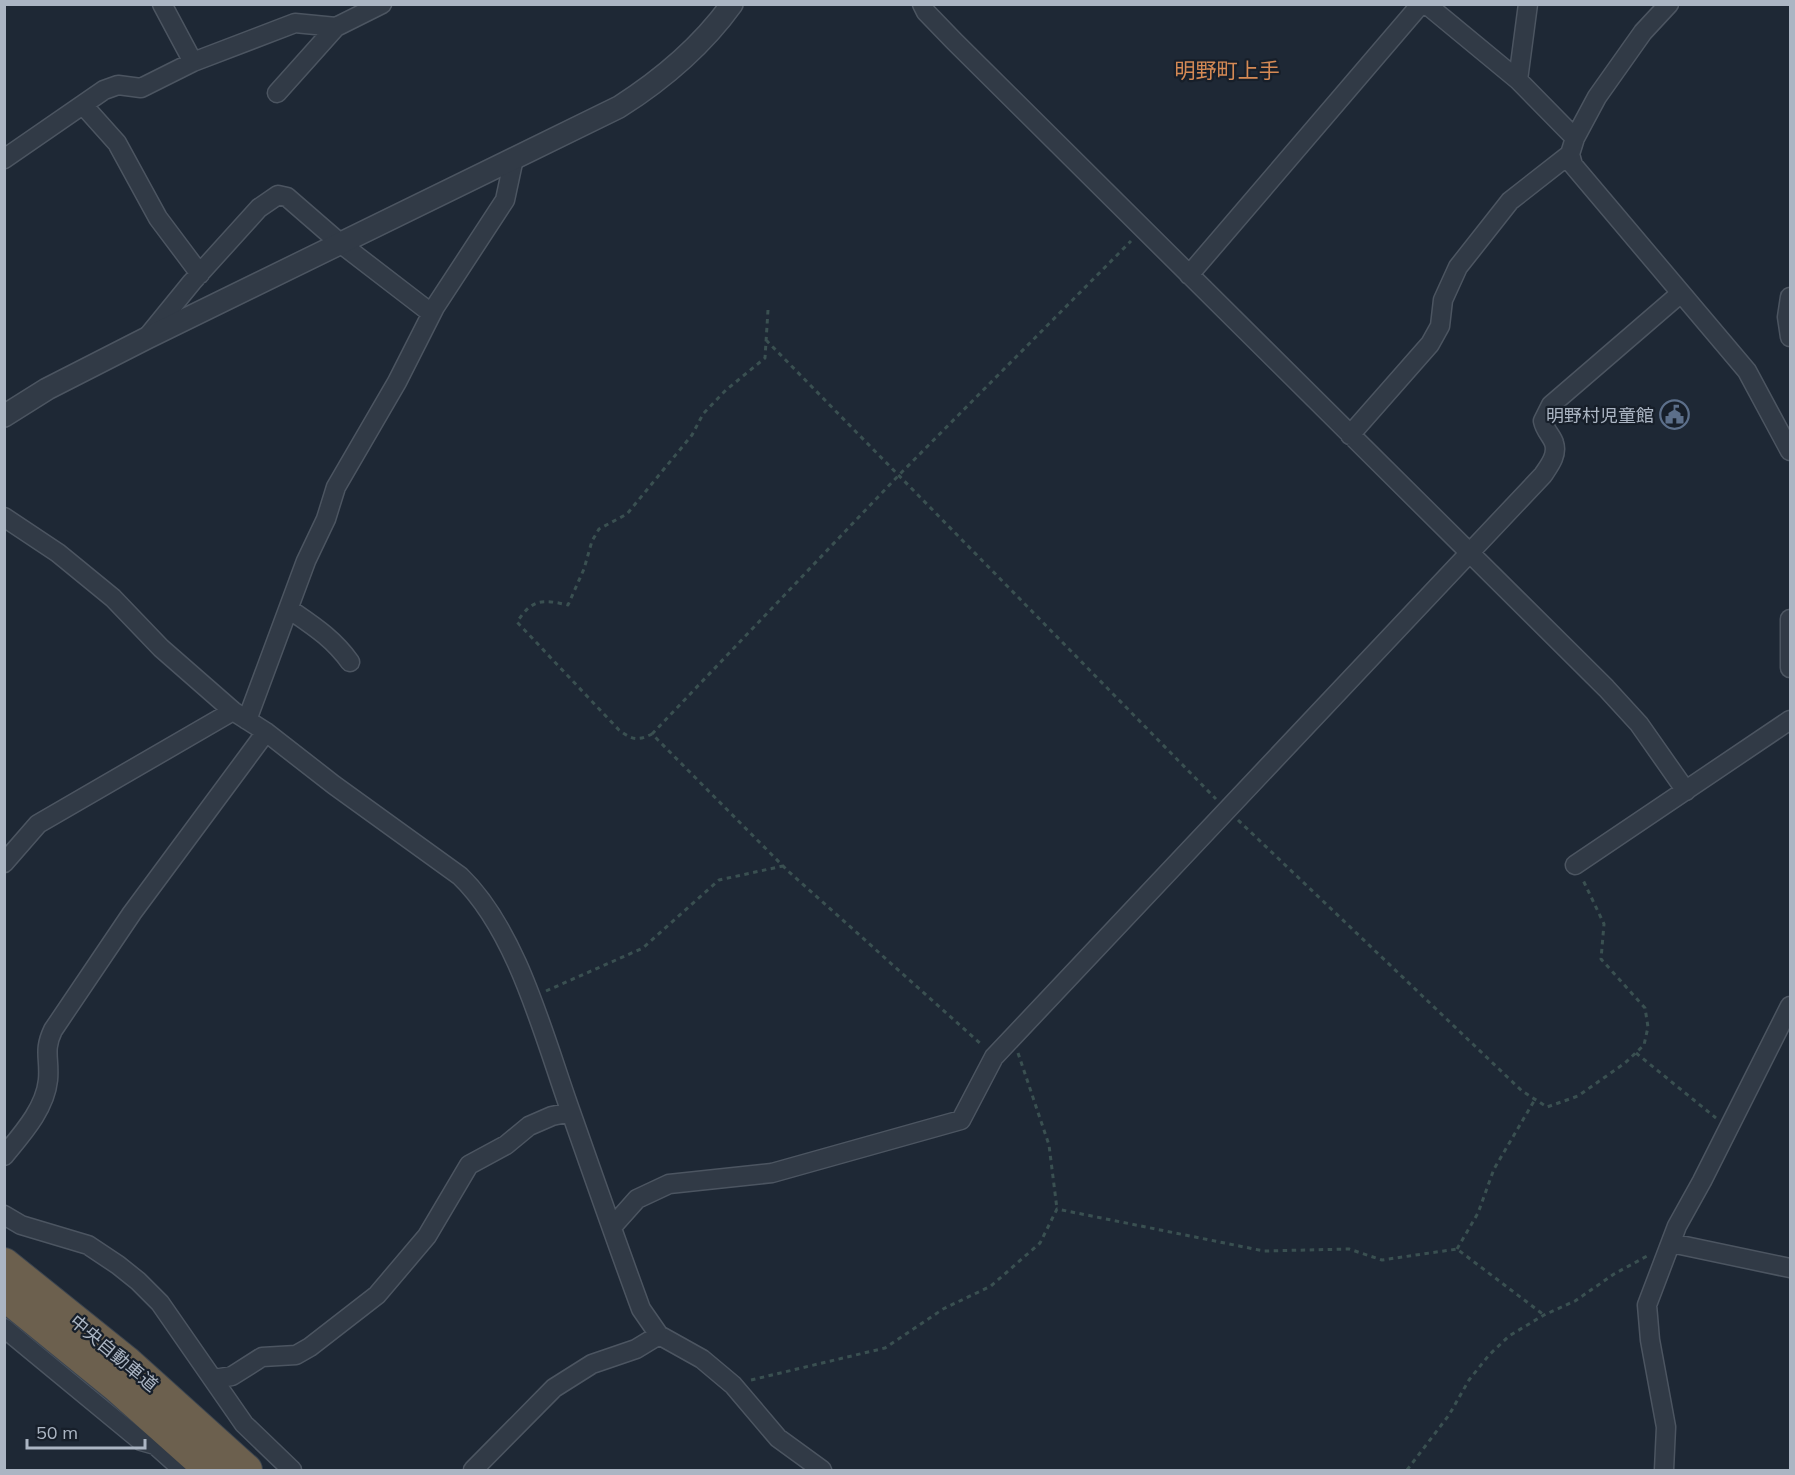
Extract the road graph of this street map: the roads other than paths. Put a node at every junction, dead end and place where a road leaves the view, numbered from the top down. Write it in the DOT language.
graph roads {
  1 [pos="162,4"];
  2 [pos="382,4"];
  3 [pos="732,4"];
  4 [pos="922,4"];
  5 [pos="1422,4"];
  6 [pos="1426,4"];
  7 [pos="1528,4"];
  8 [pos="1669,4"];
  9 [pos="336,27"];
  10 [pos="192,62"];
  11 [pos="1518,80"];
  12 [pos="277,93"];
  13 [pos="83,105"];
  14 [pos="1573,146"];
  15 [pos="514,158"];
  16 [pos="4,159"];
  17 [pos="340,243"];
  18 [pos="200,274"];
  19 [pos="1189,275"];
  20 [pos="1681,293"];
  21 [pos="1791,297"];
  22 [pos="431,314"];
  23 [pos="1791,337"];
  24 [pos="147,338"];
  25 [pos="4,416"];
  26 [pos="1350,435"];
  27 [pos="1790,445"];
  28 [pos="4,517"];
  29 [pos="1469,553"];
  30 [pos="289,609"];
  31 [pos="1791,619"];
  32 [pos="350,662"];
  33 [pos="1791,668"];
  34 [pos="240,716"];
  35 [pos="1791,720"];
  36 [pos="266,732"];
  37 [pos="1686,791"];
  38 [pos="4,863"];
  39 [pos="1575,865"];
  40 [pos="1791,1006"];
  41 [pos="571,1112"];
  42 [pos="4,1156"];
  43 [pos="4,1215"];
  44 [pos="612,1227"];
  45 [pos="1671,1243"];
  46 [pos="4,1264"];
  47 [pos="1791,1268"];
  48 [pos="4,1294"];
  49 [pos="4,1328"];
  50 [pos="659,1335"];
  51 [pos="214,1379"];
  52 [pos="183,1470"];
  53 [pos="211,1470"];
  54 [pos="246,1470"];
  55 [pos="292,1470"];
  56 [pos="473,1470"];
  57 [pos="822,1470"];
  58 [pos="1664,1470"];
  1 -- 10 [label="street"];
  2 -- 9 [label="street"];
  3 -- 15 [label="street"];
  4 -- 19 [label="street"];
  5 -- 19 [label="street"];
  6 -- 11 [label="street"];
  7 -- 11 [label="street"];
  8 -- 14 [label="street"];
  9 -- 10 [label="street"];
  9 -- 12 [label="street"];
  10 -- 13 [label="street"];
  11 -- 14 [label="street"];
  13 -- 16 [label="street"];
  13 -- 18 [label="street"];
  14 -- 20 [label="street"];
  14 -- 26 [label="street"];
  15 -- 17 [label="street"];
  15 -- 22 [label="street"];
  17 -- 18 [label="street"];
  17 -- 22 [label="street"];
  17 -- 24 [label="street"];
  18 -- 24 [label="street"];
  19 -- 26 [label="street"];
  20 -- 27 [label="street"];
  20 -- 29 [label="street"];
  21 -- 23 [label="street"];
  22 -- 30 [label="street"];
  24 -- 25 [label="street"];
  26 -- 29 [label="street"];
  28 -- 34 [label="street"];
  29 -- 37 [label="street"];
  29 -- 44 [label="street"];
  30 -- 32 [label="street"];
  30 -- 34 [label="street"];
  31 -- 33 [label="street"];
  34 -- 36 [label="street"];
  34 -- 38 [label="street"];
  35 -- 37 [label="street"];
  36 -- 41 [label="street"];
  36 -- 42 [label="street"];
  37 -- 39 [label="street"];
  40 -- 45 [label="street"];
  41 -- 44 [label="street"];
  41 -- 51 [label="street"];
  43 -- 51 [label="street"];
  44 -- 50 [label="street"];
  45 -- 47 [label="street"];
  45 -- 58 [label="street"];
  46 -- 54 [label="highway, 中央自動車道"];
  48 -- 53 [label="highway, 中央自動車道"];
  49 -- 52 [label="street"];
  50 -- 56 [label="street"];
  50 -- 57 [label="street"];
  51 -- 55 [label="street"];
}
